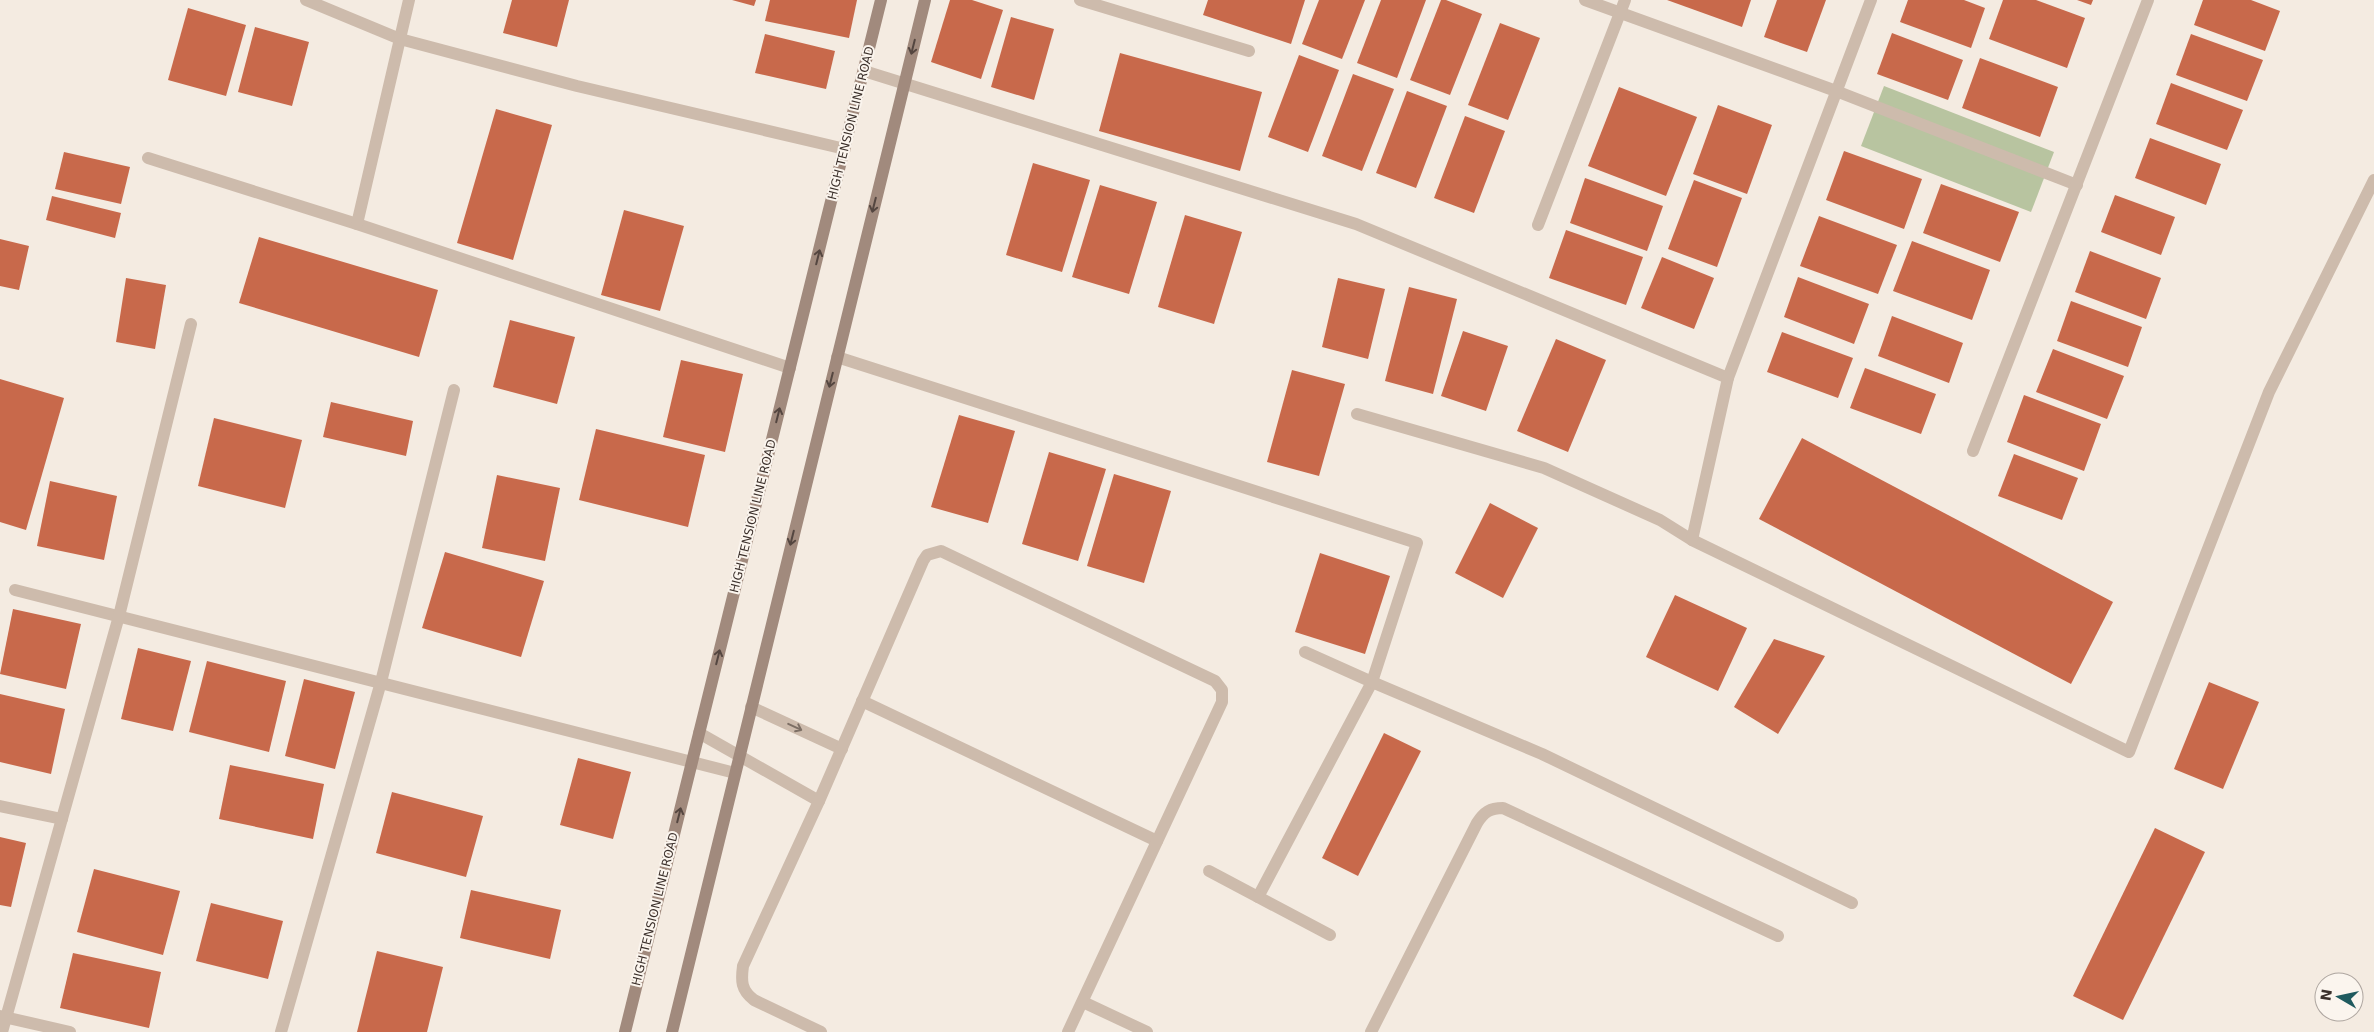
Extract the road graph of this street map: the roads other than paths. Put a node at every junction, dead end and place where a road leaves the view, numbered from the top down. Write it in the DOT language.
graph roads {
  1 [pos="306,0"];
  2 [pos="408,0"];
  3 [pos="882,0"];
  4 [pos="924,0"];
  5 [pos="1080,0"];
  6 [pos="1585,0"];
  7 [pos="1625,0"];
  8 [pos="1871,0"];
  9 [pos="2148,0"];
  10 [pos="1620,14"];
  11 [pos="400,39"];
  12 [pos="1249,51"];
  13 [pos="864,71"];
  14 [pos="904,83"];
  15 [pos="1836,91"];
  16 [pos="845,149"];
  17 [pos="148,158"];
  18 [pos="2374,180"];
  19 [pos="2077,186"];
  20 [pos="357,224"];
  21 [pos="1538,225"];
  22 [pos="192,324"];
  23 [pos="837,357"];
  24 [pos="790,368"];
  25 [pos="1728,378"];
  26 [pos="454,390"];
  27 [pos="1357,414"];
  28 [pos="1973,451"];
  29 [pos="1692,540"];
  30 [pos="15,590"];
  31 [pos="119,616"];
  32 [pos="1305,652"];
  33 [pos="380,682"];
  34 [pos="1372,682"];
  35 [pos="862,701"];
  36 [pos="751,707"];
  37 [pos="699,733"];
  38 [pos="842,749"];
  39 [pos="740,755"];
  40 [pos="692,763"];
  41 [pos="735,773"];
  42 [pos="819,802"];
  43 [pos="0,806"];
  44 [pos="62,819"];
  45 [pos="1157,841"];
  46 [pos="1209,871"];
  47 [pos="1258,897"];
  48 [pos="1852,903"];
  49 [pos="1330,935"];
  50 [pos="1778,936"];
  51 [pos="1083,1002"];
  52 [pos="3,1016"];
  53 [pos="2,1032"];
  54 [pos="70,1032"];
  55 [pos="281,1032"];
  56 [pos="624,1032"];
  57 [pos="672,1032"];
  58 [pos="821,1032"];
  59 [pos="1068,1032"];
  60 [pos="1147,1032"];
  61 [pos="1371,1032"];
  1 -- 11 [label="street"];
  2 -- 11 [label="street"];
  3 -- 13 [label="main road, HIGH TENSION LINE ROAD"];
  4 -- 14 [label="main road, one-way"];
  5 -- 12 [label="street"];
  6 -- 10 [label="street"];
  7 -- 10 [label="street"];
  8 -- 15 [label="street"];
  9 -- 19 [label="street"];
  10 -- 15 [label="street"];
  10 -- 21 [label="street"];
  11 -- 16 [label="street"];
  11 -- 20 [label="street"];
  13 -- 14 [label="street"];
  13 -- 16 [label="main road, HIGH TENSION LINE ROAD"];
  14 -- 23 [label="main road, one-way"];
  14 -- 25 [label="street"];
  15 -- 19 [label="street"];
  15 -- 25 [label="street"];
  24 -- 16 [label="main road, HIGH TENSION LINE ROAD, one-way"];
  17 -- 20 [label="street"];
  18 -- 29 [label="street"];
  19 -- 28 [label="street"];
  20 -- 24 [label="street"];
  22 -- 31 [label="street"];
  23 -- 34 [label="street"];
  23 -- 36 [label="main road, one-way"];
  37 -- 24 [label="main road, HIGH TENSION LINE ROAD, one-way"];
  25 -- 29 [label="street"];
  26 -- 33 [label="street"];
  27 -- 29 [label="street"];
  30 -- 31 [label="street"];
  31 -- 33 [label="street"];
  31 -- 44 [label="street"];
  32 -- 34 [label="street"];
  33 -- 40 [label="street"];
  33 -- 55 [label="street"];
  34 -- 47 [label="street"];
  34 -- 48 [label="street"];
  35 -- 38 [label="street"];
  35 -- 45 [label="street"];
  35 -- 45 [label="street"];
  36 -- 38 [label="street, one-way"];
  36 -- 39 [label="main road"];
  37 -- 39 [label="street"];
  37 -- 40 [label="main road, HIGH TENSION LINE ROAD"];
  38 -- 42 [label="street"];
  39 -- 41 [label="main road"];
  39 -- 42 [label="street"];
  40 -- 41 [label="street"];
  56 -- 40 [label="main road, HIGH TENSION LINE ROAD, one-way"];
  41 -- 57 [label="main road"];
  42 -- 58 [label="street"];
  43 -- 44 [label="street"];
  44 -- 52 [label="street"];
  45 -- 51 [label="street"];
  46 -- 47 [label="street"];
  47 -- 49 [label="street"];
  50 -- 61 [label="street"];
  51 -- 59 [label="street"];
  51 -- 60 [label="street"];
  52 -- 53 [label="street"];
  52 -- 54 [label="street"];
}
